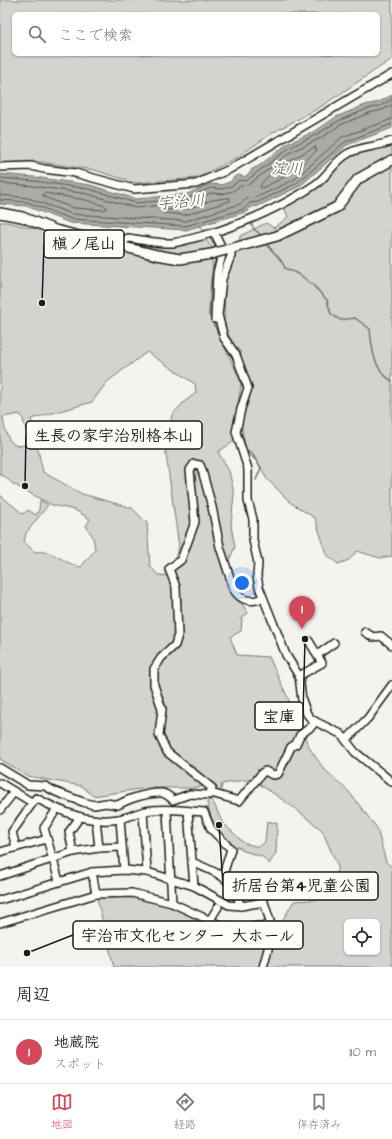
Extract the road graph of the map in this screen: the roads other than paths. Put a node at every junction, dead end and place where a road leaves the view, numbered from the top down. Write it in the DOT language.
graph roads {
  1 [pos="392,74"];
  2 [pos="392,141"];
  3 [pos="392,160"];
  4 [pos="0,167"];
  5 [pos="0,213"];
  6 [pos="212,233"];
  7 [pos="122,246"];
  8 [pos="229,249"];
  9 [pos="221,330"];
  10 [pos="263,598"];
  11 [pos="365,632"];
  12 [pos="309,641"];
  13 [pos="334,643"];
  14 [pos="392,645"];
  15 [pos="317,655"];
  16 [pos="299,676"];
  17 [pos="392,685"];
  18 [pos="315,721"];
  19 [pos="346,740"];
  20 [pos="0,768"];
  21 [pos="392,782"];
  22 [pos="0,783"];
  23 [pos="14,792"];
  24 [pos="211,794"];
  25 [pos="173,800"];
  26 [pos="33,803"];
  27 [pos="57,809"];
  28 [pos="0,810"];
  29 [pos="169,811"];
  30 [pos="188,811"];
  31 [pos="143,812"];
  32 [pos="80,817"];
  33 [pos="120,819"];
  34 [pos="96,820"];
  35 [pos="47,838"];
  36 [pos="16,847"];
  37 [pos="122,847"];
  38 [pos="99,848"];
  39 [pos="0,852"];
  40 [pos="74,852"];
  41 [pos="53,860"];
  42 [pos="192,862"];
  43 [pos="124,870"];
  44 [pos="92,872"];
  45 [pos="147,872"];
  46 [pos="223,875"];
  47 [pos="0,876"];
  48 [pos="171,879"];
  49 [pos="59,882"];
  50 [pos="194,886"];
  51 [pos="96,894"];
  52 [pos="0,900"];
  53 [pos="172,903"];
  54 [pos="220,903"];
  55 [pos="241,906"];
  56 [pos="210,920"];
  57 [pos="0,923"];
  58 [pos="272,925"];
  59 [pos="263,967"];
  1 -- 4 [label="street"];
  2 -- 6 [label="street"];
  3 -- 8 [label="main road"];
  5 -- 7 [label="main road"];
  6 -- 7 [label="street"];
  6 -- 9 [label="street"];
  7 -- 8 [label="main road, bridge"];
  8 -- 9 [label="street"];
  9 -- 10 [label="street"];
  10 -- 16 [label="street"];
  10 -- 24 [label="street"];
  11 -- 14 [label="street"];
  12 -- 15 [label="street"];
  13 -- 15 [label="street"];
  15 -- 16 [label="street"];
  16 -- 18 [label="street"];
  17 -- 19 [label="street"];
  18 -- 19 [label="street"];
  18 -- 24 [label="street"];
  19 -- 21 [label="street"];
  20 -- 25 [label="street"];
  22 -- 23 [label="street"];
  23 -- 26 [label="street"];
  23 -- 28 [label="street"];
  24 -- 25 [label="street"];
  25 -- 29 [label="street"];
  26 -- 27 [label="street"];
  26 -- 36 [label="street"];
  27 -- 32 [label="street"];
  27 -- 35 [label="street"];
  29 -- 30 [label="street"];
  29 -- 31 [label="street"];
  29 -- 48 [label="street"];
  30 -- 42 [label="street"];
  30 -- 46 [label="street"];
  31 -- 33 [label="street"];
  31 -- 45 [label="street"];
  32 -- 34 [label="street"];
  32 -- 40 [label="street"];
  33 -- 34 [label="street"];
  33 -- 37 [label="street"];
  34 -- 38 [label="street"];
  35 -- 36 [label="street"];
  35 -- 41 [label="street"];
  36 -- 39 [label="street"];
  37 -- 38 [label="street"];
  37 -- 43 [label="street"];
  38 -- 40 [label="street"];
  40 -- 41 [label="street"];
  41 -- 47 [label="street"];
  41 -- 49 [label="street"];
  42 -- 46 [label="street"];
  42 -- 50 [label="street"];
  43 -- 44 [label="street"];
  43 -- 45 [label="street"];
  44 -- 49 [label="street"];
  44 -- 51 [label="street"];
  45 -- 48 [label="street"];
  46 -- 55 [label="street"];
  48 -- 50 [label="street"];
  48 -- 53 [label="street"];
  49 -- 52 [label="street"];
  50 -- 54 [label="street"];
  51 -- 53 [label="street"];
  51 -- 57 [label="street"];
  53 -- 56 [label="street"];
  54 -- 55 [label="street"];
  54 -- 56 [label="street"];
  55 -- 58 [label="street"];
  56 -- 58 [label="street"];
  58 -- 59 [label="street"];
}
